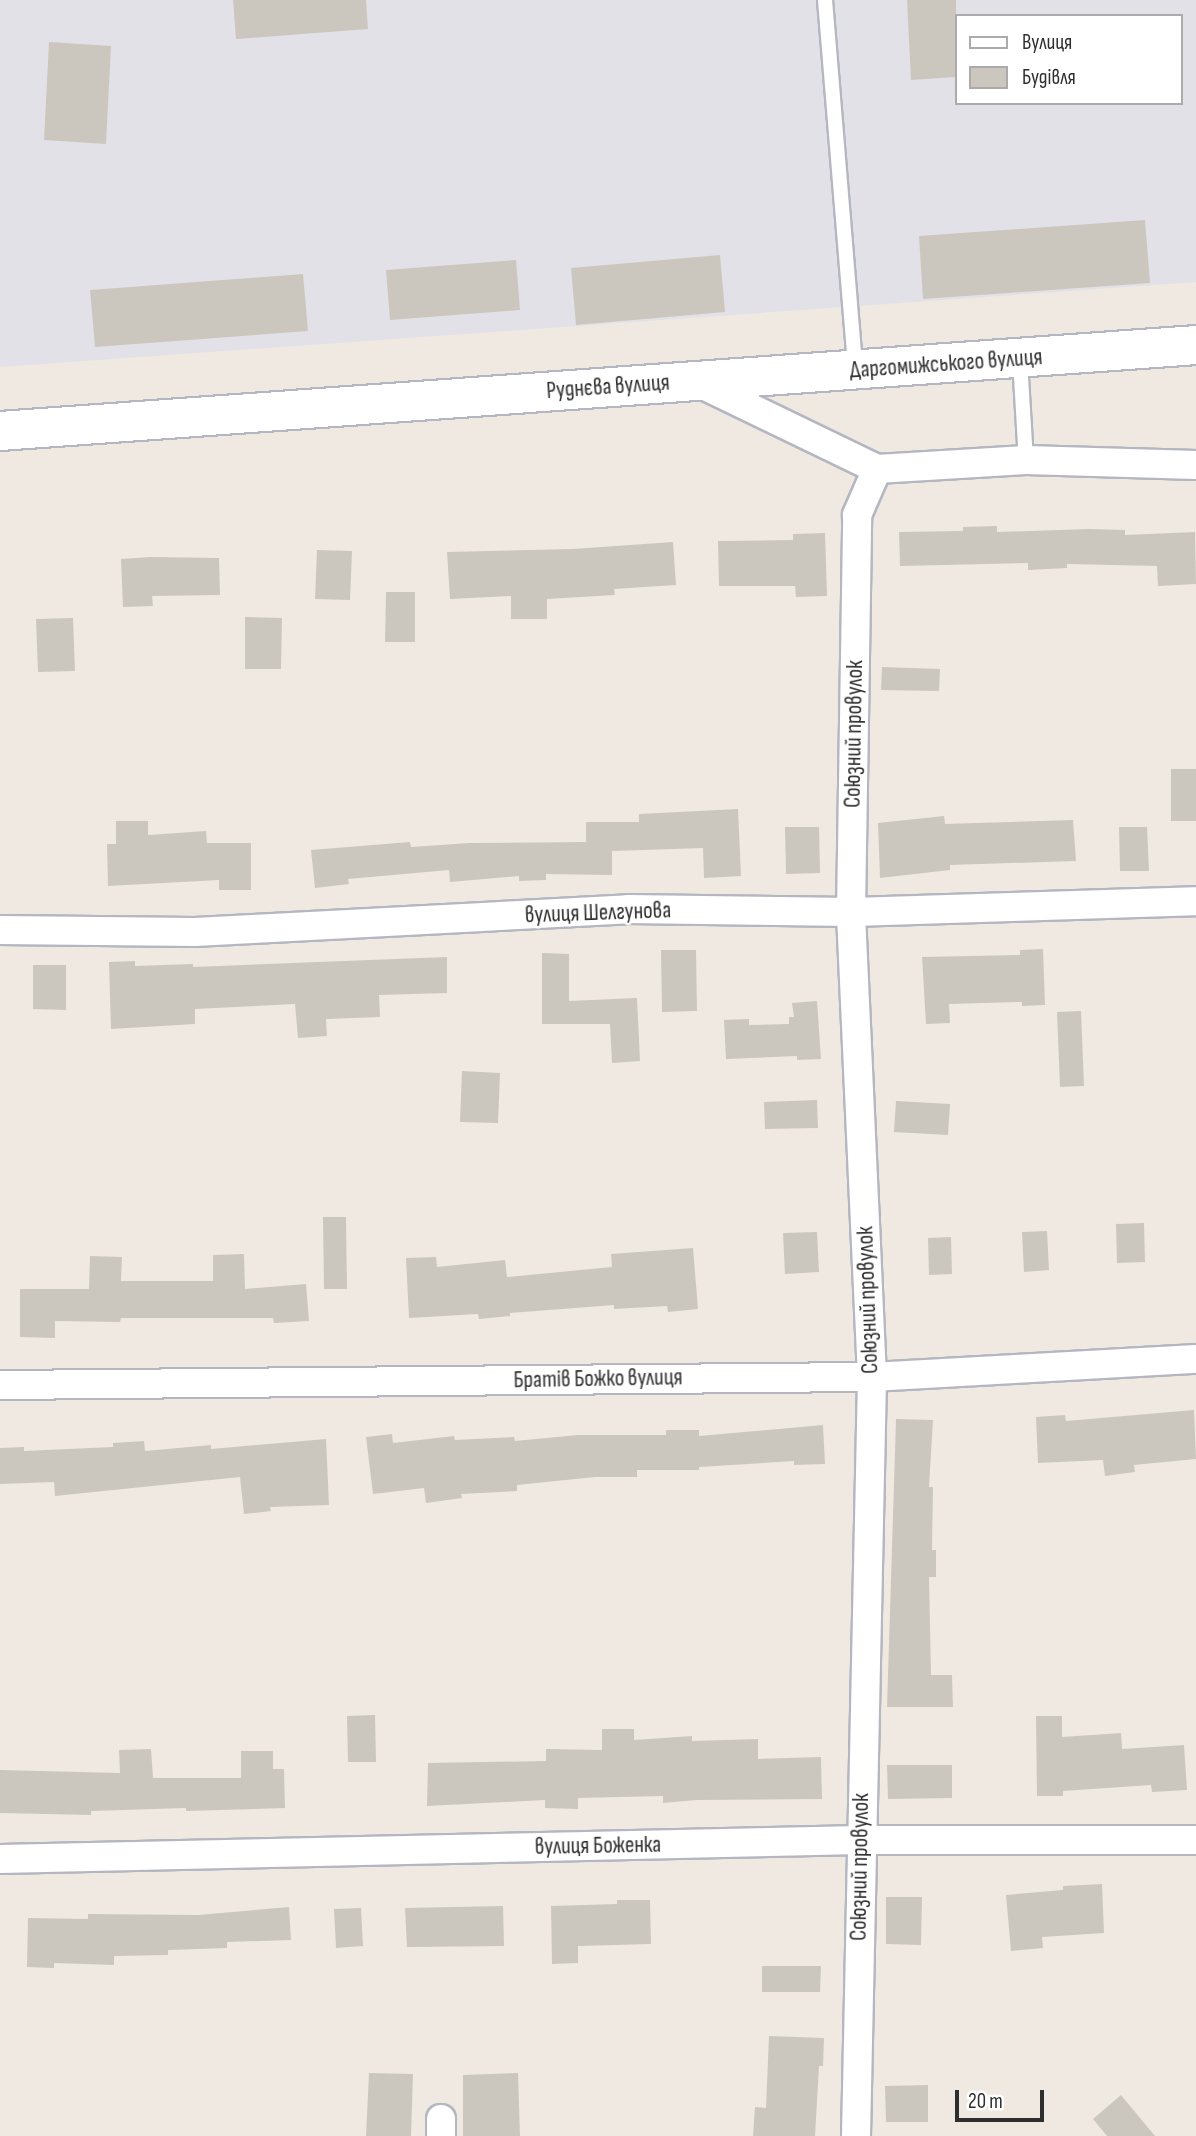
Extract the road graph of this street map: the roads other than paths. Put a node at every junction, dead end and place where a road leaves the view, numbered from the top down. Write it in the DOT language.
graph roads {
  1 [pos="825,0"];
  2 [pos="1196,345"];
  3 [pos="1020,359"];
  4 [pos="855,370"];
  5 [pos="695,381"];
  6 [pos="0,431"];
  7 [pos="1026,460"];
  8 [pos="1196,466"];
  9 [pos="877,469"];
  10 [pos="1196,901"];
  11 [pos="851,912"];
  12 [pos="0,930"];
  13 [pos="1196,1359"];
  14 [pos="872,1377"];
  15 [pos="0,1385"];
  16 [pos="860,1840"];
  17 [pos="1196,1840"];
  18 [pos="0,1859"];
  19 [pos="856,2136"];
  1 -- 4 [label="lane"];
  2 -- 3 [label="street, Даргомижського вулиця"];
  3 -- 4 [label="street, Даргомижського вулиця"];
  3 -- 7 [label="lane"];
  4 -- 5 [label="street, Даргомижського вулиця"];
  5 -- 6 [label="street, Руднєва вулиця"];
  5 -- 9 [label="street, Руднєва вулиця"];
  7 -- 8 [label="street, Руднєва вулиця"];
  7 -- 9 [label="street, Руднєва вулиця"];
  9 -- 11 [label="street, Союзний провулок"];
  10 -- 11 [label="street, вулиця Шелгунова"];
  11 -- 12 [label="street, вулиця Шелгунова"];
  11 -- 14 [label="street, Союзний провулок"];
  13 -- 14 [label="street, Братів Божко вулиця"];
  14 -- 15 [label="street, Братів Божко вулиця"];
  14 -- 16 [label="street, Союзний провулок"];
  16 -- 17 [label="street, вулиця Боженка"];
  16 -- 18 [label="street, вулиця Боженка"];
  16 -- 19 [label="street, Союзний провулок"];
}
